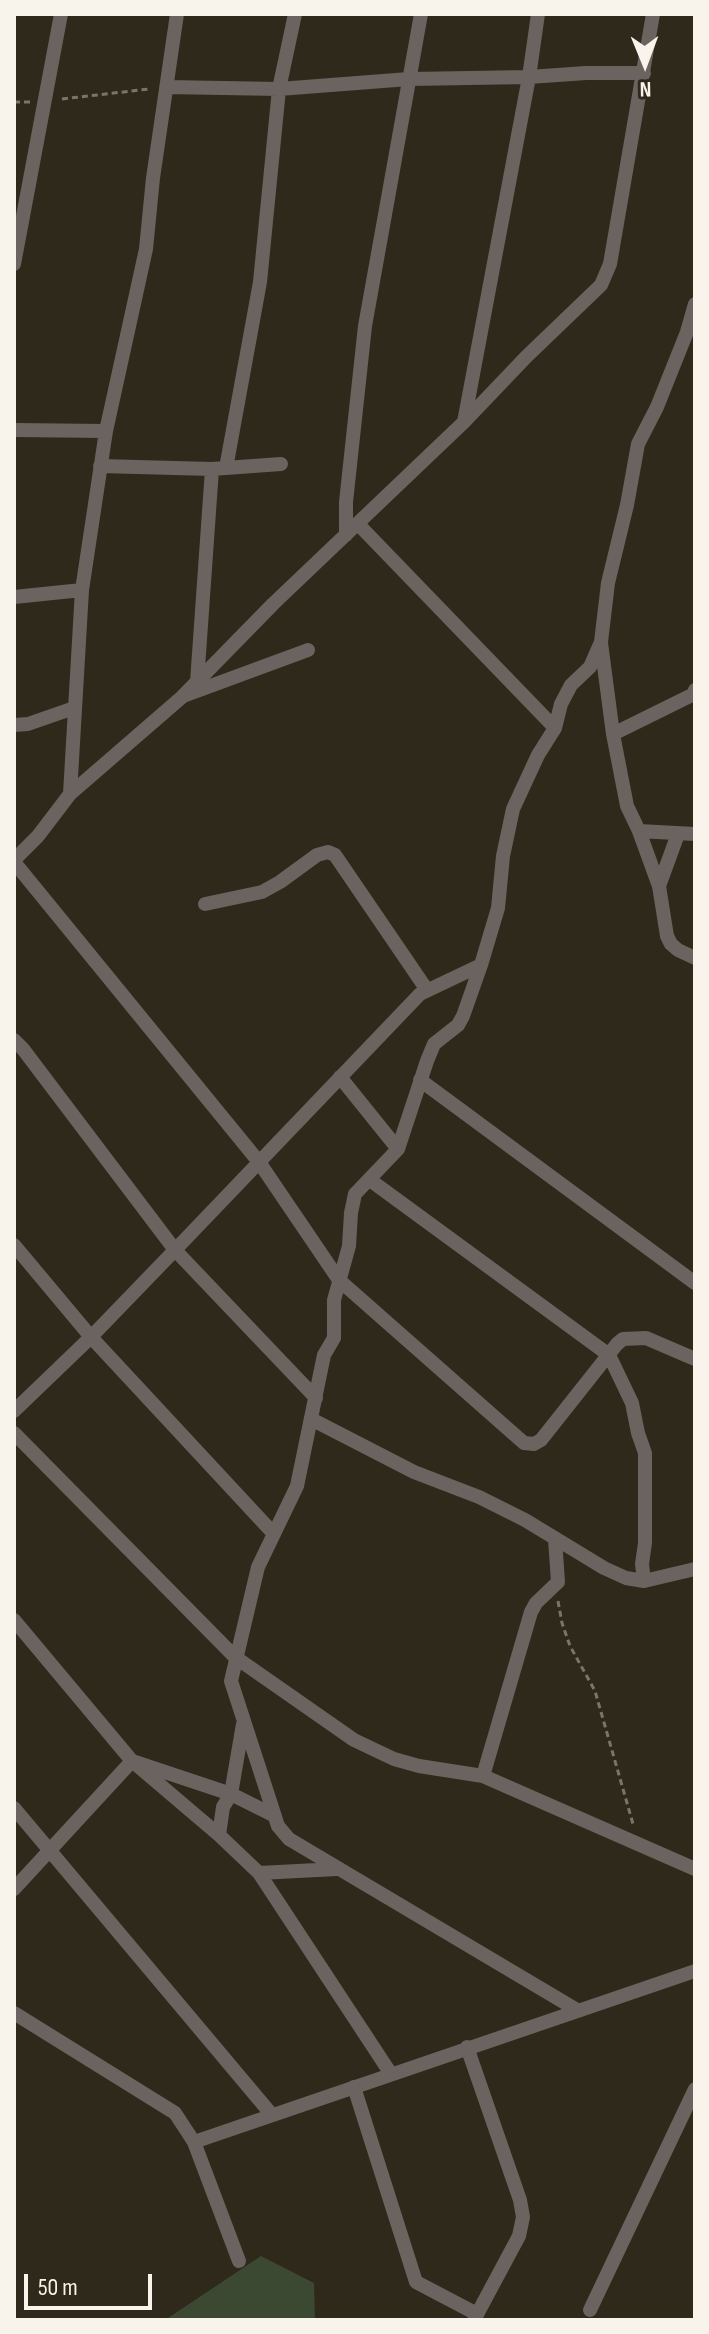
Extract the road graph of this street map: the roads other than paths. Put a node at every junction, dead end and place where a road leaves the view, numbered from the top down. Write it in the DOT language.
graph roads {
  1 [pos="61,14"];
  2 [pos="177,14"];
  3 [pos="295,14"];
  4 [pos="421,14"];
  5 [pos="538,14"];
  6 [pos="653,14"];
  7 [pos="644,73"];
  8 [pos="529,77"];
  9 [pos="409,79"];
  10 [pos="167,87"];
  11 [pos="279,89"];
  12 [pos="14,264"];
  13 [pos="695,304"];
  14 [pos="464,422"];
  15 [pos="14,430"];
  16 [pos="106,431"];
  17 [pos="281,464"];
  18 [pos="100,466"];
  19 [pos="219,469"];
  20 [pos="352,529"];
  21 [pos="82,590"];
  22 [pos="14,597"];
  23 [pos="601,642"];
  24 [pos="308,650"];
  25 [pos="197,682"];
  26 [pos="695,693"];
  27 [pos="182,697"];
  28 [pos="74,708"];
  29 [pos="14,725"];
  30 [pos="555,728"];
  31 [pos="613,734"];
  32 [pos="70,794"];
  33 [pos="639,831"];
  34 [pos="678,834"];
  35 [pos="695,834"];
  36 [pos="14,861"];
  37 [pos="659,886"];
  38 [pos="205,904"];
  39 [pos="695,958"];
  40 [pos="481,965"];
  41 [pos="427,990"];
  42 [pos="14,1040"];
  43 [pos="340,1077"];
  44 [pos="420,1080"];
  45 [pos="398,1149"];
  46 [pos="259,1162"];
  47 [pos="370,1180"];
  48 [pos="14,1245"];
  49 [pos="175,1250"];
  50 [pos="339,1280"];
  51 [pos="695,1283"];
  52 [pos="91,1337"];
  53 [pos="609,1355"];
  54 [pos="695,1359"];
  55 [pos="316,1398"];
  56 [pos="14,1411"];
  57 [pos="311,1419"];
  58 [pos="14,1433"];
  59 [pos="274,1534"];
  60 [pos="555,1539"];
  61 [pos="695,1569"];
  62 [pos="644,1581"];
  63 [pos="14,1620"];
  64 [pos="235,1657"];
  65 [pos="243,1720"];
  66 [pos="132,1761"];
  67 [pos="483,1776"];
  68 [pos="231,1794"];
  69 [pos="14,1808"];
  70 [pos="275,1816"];
  71 [pos="219,1835"];
  72 [pos="49,1851"];
  73 [pos="338,1868"];
  74 [pos="695,1869"];
  75 [pos="259,1873"];
  76 [pos="14,1889"];
  77 [pos="695,1971"];
  78 [pos="577,2010"];
  79 [pos="14,2013"];
  80 [pos="467,2047"];
  81 [pos="391,2074"];
  82 [pos="354,2087"];
  83 [pos="695,2089"];
  84 [pos="272,2115"];
  85 [pos="194,2142"];
  86 [pos="239,2261"];
  87 [pos="590,2310"];
  88 [pos="476,2317"];
  1 -- 12 [label="street"];
  2 -- 10 [label="street"];
  3 -- 11 [label="street"];
  4 -- 9 [label="street"];
  5 -- 8 [label="street"];
  6 -- 7 [label="street"];
  7 -- 8 [label="street"];
  7 -- 14 [label="street"];
  8 -- 9 [label="street"];
  8 -- 14 [label="street"];
  9 -- 11 [label="street"];
  9 -- 20 [label="street"];
  10 -- 11 [label="street"];
  10 -- 16 [label="street"];
  11 -- 19 [label="street"];
  13 -- 23 [label="street"];
  14 -- 20 [label="street"];
  15 -- 16 [label="street"];
  16 -- 18 [label="street"];
  17 -- 19 [label="street"];
  18 -- 19 [label="street"];
  18 -- 21 [label="street"];
  19 -- 25 [label="street"];
  20 -- 25 [label="street"];
  20 -- 30 [label="street"];
  21 -- 22 [label="street"];
  21 -- 28 [label="street"];
  23 -- 30 [label="street"];
  23 -- 31 [label="street"];
  24 -- 27 [label="street"];
  25 -- 27 [label="street"];
  26 -- 31 [label="street"];
  27 -- 32 [label="street"];
  28 -- 29 [label="street"];
  28 -- 32 [label="street"];
  30 -- 40 [label="street"];
  31 -- 33 [label="street"];
  32 -- 36 [label="street"];
  33 -- 34 [label="street"];
  33 -- 37 [label="street"];
  34 -- 35 [label="street"];
  34 -- 37 [label="street"];
  36 -- 46 [label="street"];
  37 -- 39 [label="street"];
  38 -- 41 [label="street"];
  40 -- 41 [label="street"];
  40 -- 44 [label="street"];
  41 -- 43 [label="street"];
  42 -- 49 [label="street"];
  43 -- 45 [label="street"];
  43 -- 46 [label="street"];
  44 -- 45 [label="street"];
  44 -- 51 [label="street"];
  45 -- 47 [label="street"];
  46 -- 49 [label="street"];
  46 -- 50 [label="street"];
  47 -- 50 [label="street"];
  47 -- 53 [label="street"];
  48 -- 52 [label="street"];
  49 -- 52 [label="street"];
  49 -- 55 [label="street"];
  50 -- 53 [label="street"];
  50 -- 55 [label="street"];
  52 -- 56 [label="street"];
  52 -- 59 [label="street"];
  53 -- 54 [label="street"];
  53 -- 62 [label="street"];
  55 -- 57 [label="street"];
  57 -- 59 [label="street"];
  57 -- 60 [label="street"];
  58 -- 64 [label="street"];
  59 -- 64 [label="street"];
  60 -- 62 [label="street"];
  60 -- 67 [label="street"];
  61 -- 62 [label="street"];
  63 -- 66 [label="street"];
  64 -- 65 [label="street"];
  64 -- 67 [label="street"];
  65 -- 68 [label="street"];
  65 -- 70 [label="street"];
  66 -- 68 [label="street"];
  66 -- 71 [label="street"];
  66 -- 72 [label="street"];
  67 -- 74 [label="street"];
  68 -- 70 [label="street"];
  68 -- 71 [label="street"];
  69 -- 72 [label="street"];
  70 -- 73 [label="street"];
  71 -- 75 [label="street"];
  72 -- 76 [label="street"];
  72 -- 84 [label="street"];
  73 -- 75 [label="street"];
  73 -- 78 [label="street"];
  75 -- 81 [label="street"];
  77 -- 78 [label="street"];
  78 -- 80 [label="street"];
  79 -- 85 [label="street"];
  80 -- 81 [label="street"];
  80 -- 88 [label="street"];
  81 -- 82 [label="street"];
  82 -- 84 [label="street"];
  82 -- 88 [label="street"];
  83 -- 87 [label="street"];
  84 -- 85 [label="street"];
  85 -- 86 [label="street"];
}
